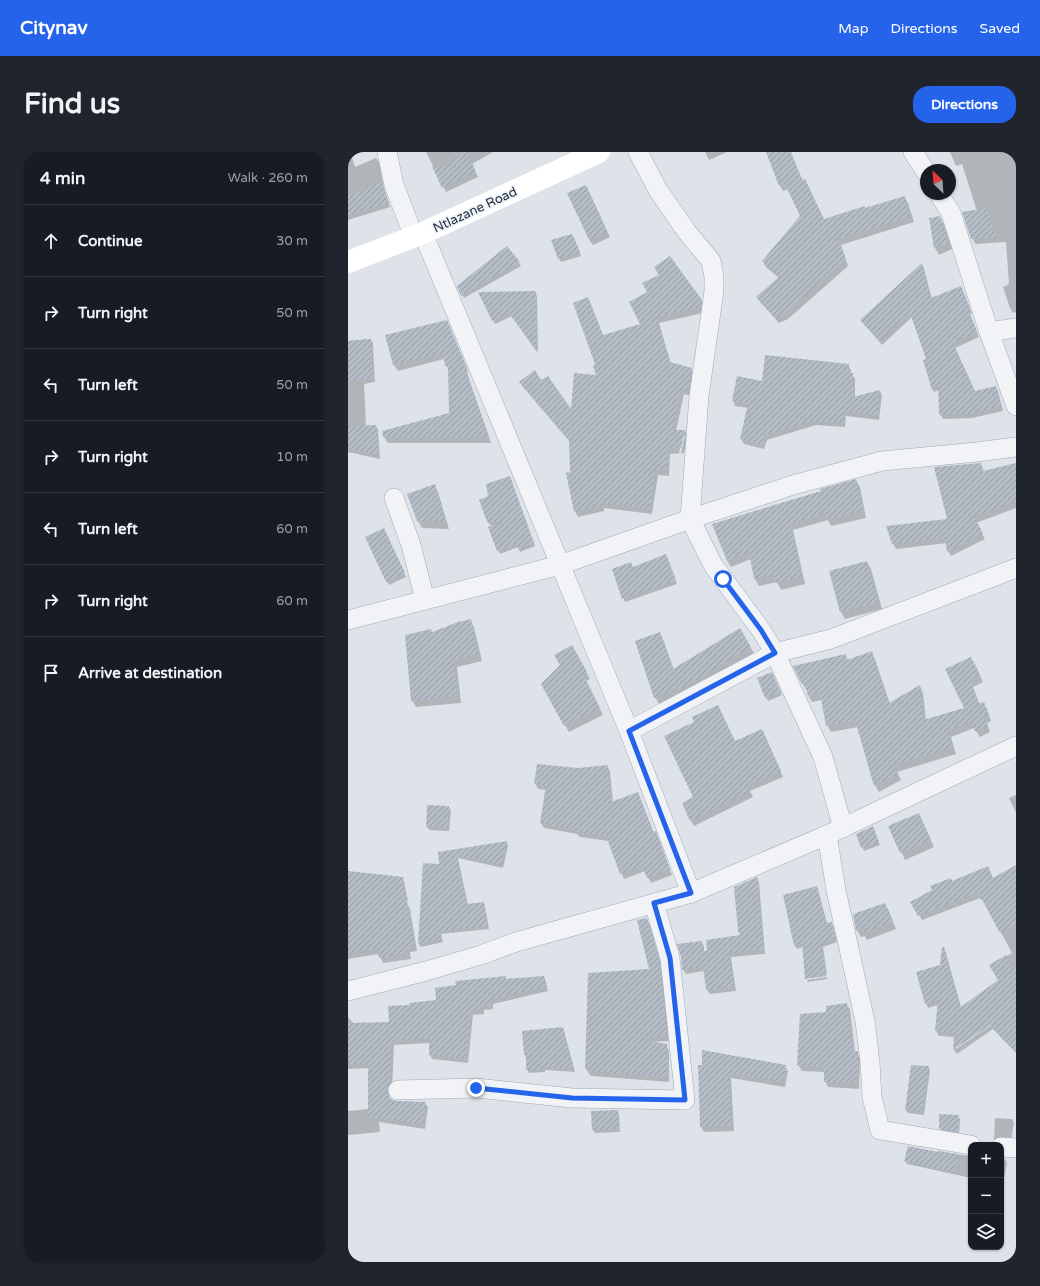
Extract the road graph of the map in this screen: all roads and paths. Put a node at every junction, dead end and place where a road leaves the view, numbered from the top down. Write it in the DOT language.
graph roads {
  1 [pos="386,152"];
  2 [pos="599,152"];
  3 [pos="638,152"];
  4 [pos="913,152"];
  5 [pos="921,164"];
  6 [pos="943,200"];
  7 [pos="419,235"];
  8 [pos="348,262"];
  9 [pos="1016,328"];
  10 [pos="989,332"];
  11 [pos="1016,406"];
  12 [pos="1016,447"];
  13 [pos="394,498"];
  14 [pos="690,519"];
  15 [pos="560,565"];
  16 [pos="1016,568"];
  17 [pos="425,600"];
  18 [pos="348,620"];
  19 [pos="775,653"];
  20 [pos="629,731"];
  21 [pos="1016,746"];
  22 [pos="835,832"];
  23 [pos="691,893"];
  24 [pos="654,903"];
  25 [pos="348,991"];
  26 [pos="398,1090"];
  27 [pos="968,1145"];
  28 [pos="1004,1147"];
  29 [pos="1016,1148"];
  1 -- 7 [label="street"];
  2 -- 7 [label="street, Ntlazane Road"];
  3 -- 14 [label="street"];
  4 -- 5 [label="street"];
  6 -- 10 [label="street"];
  7 -- 8 [label="street, Ntlazane Road"];
  7 -- 15 [label="street"];
  9 -- 10 [label="street"];
  10 -- 11 [label="street"];
  12 -- 14 [label="street"];
  13 -- 17 [label="street"];
  14 -- 15 [label="street"];
  14 -- 19 [label="street"];
  15 -- 17 [label="street"];
  15 -- 20 [label="street"];
  16 -- 19 [label="street"];
  17 -- 18 [label="street"];
  19 -- 20 [label="street"];
  19 -- 22 [label="street"];
  20 -- 23 [label="street"];
  21 -- 22 [label="street"];
  22 -- 23 [label="street"];
  22 -- 27 [label="street"];
  23 -- 24 [label="street"];
  24 -- 25 [label="street"];
  24 -- 26 [label="street"];
  28 -- 29 [label="street"];
}
